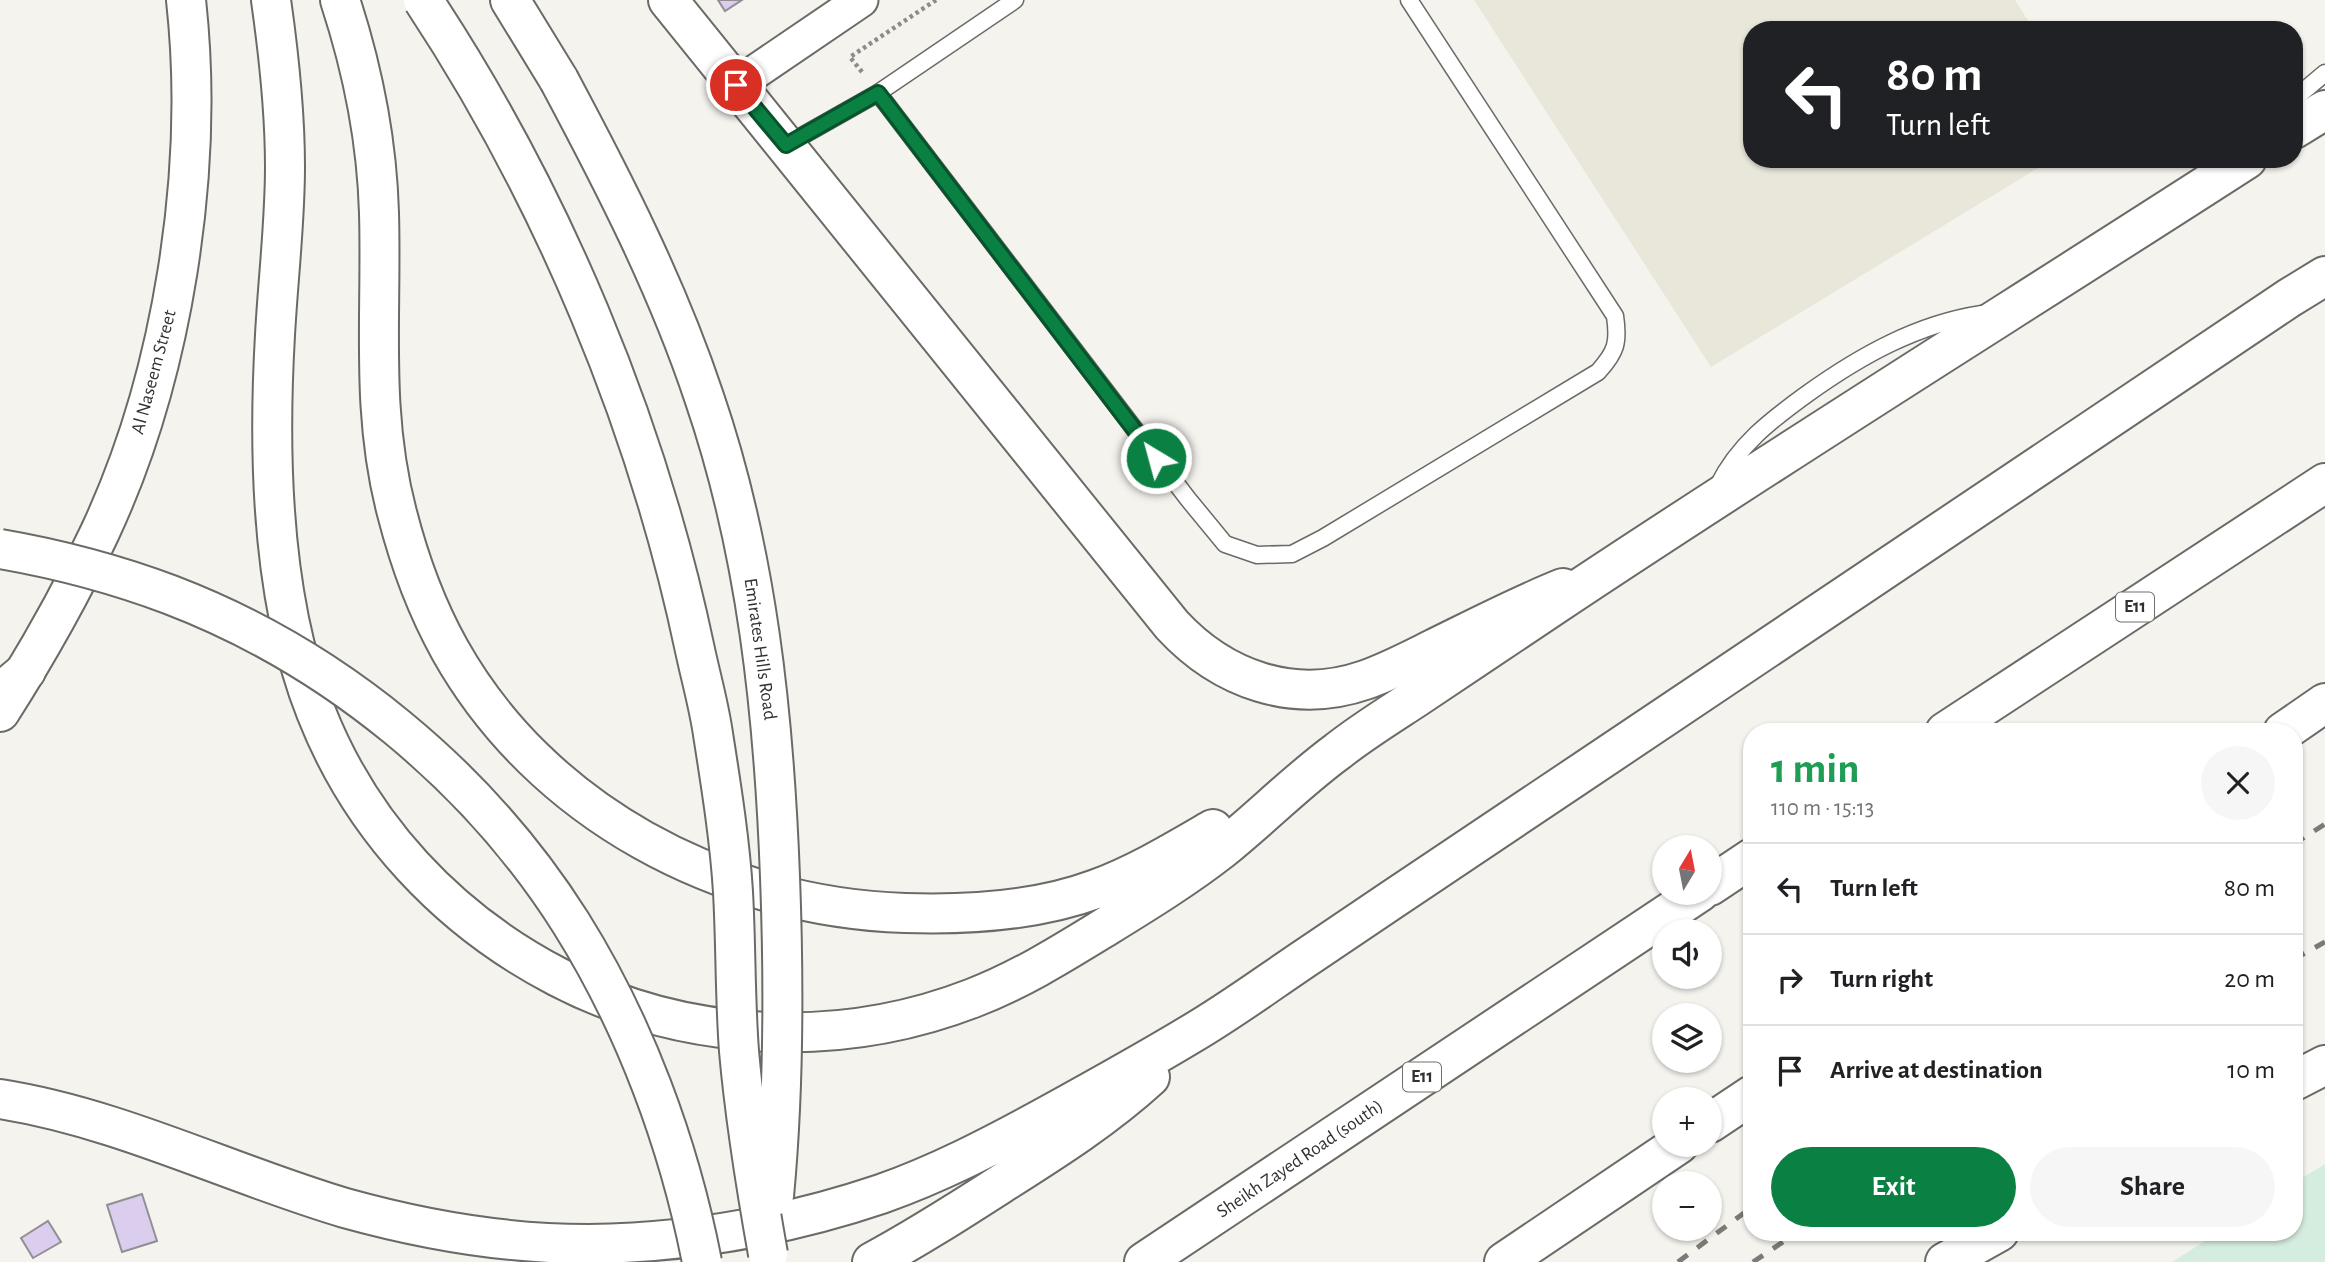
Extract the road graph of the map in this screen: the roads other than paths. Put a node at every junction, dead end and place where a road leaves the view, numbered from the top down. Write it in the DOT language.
graph roads {
  1 [pos="186,0"];
  2 [pos="271,0"];
  3 [pos="340,0"];
  4 [pos="423,0"];
  5 [pos="510,0"];
  6 [pos="668,0"];
  7 [pos="861,0"];
  8 [pos="1015,0"];
  9 [pos="1409,0"];
  10 [pos="2325,73"];
  11 [pos="736,85"];
  12 [pos="2303,91"];
  13 [pos="878,93"];
  14 [pos="2325,110"];
  15 [pos="2303,123"];
  16 [pos="786,145"];
  17 [pos="2216,168"];
  18 [pos="2233,168"];
  19 [pos="2176,205"];
  20 [pos="2325,260"];
  21 [pos="2325,276"];
  22 [pos="2289,298"];
  23 [pos="2325,483"];
  24 [pos="0,549"];
  25 [pos="1601,574"];
  26 [pos="13,682"];
  27 [pos="2325,703"];
  28 [pos="0,712"];
  29 [pos="1959,723"];
  30 [pos="2296,723"];
  31 [pos="1284,794"];
  32 [pos="1743,864"];
  33 [pos="1722,878"];
  34 [pos="1680,905"];
  35 [pos="1196,1031"];
  36 [pos="2325,1065"];
  37 [pos="2303,1076"];
  38 [pos="0,1099"];
  39 [pos="1743,1101"];
  40 [pos="1722,1116"];
  41 [pos="1660,1157"];
  42 [pos="1556,1228"];
  43 [pos="1982,1241"];
  44 [pos="768,1258"];
  45 [pos="702,1262"];
  46 [pos="872,1262"];
  47 [pos="1144,1262"];
  48 [pos="1504,1262"];
  49 [pos="1536,1262"];
  50 [pos="1945,1262"];
  1 -- 26 [label="main road, Al Naseem Street"];
  2 -- 31 [label="main road"];
  3 -- 31 [label="main road"];
  4 -- 44 [label="main road, bridge"];
  5 -- 44 [label="main road, Emirates Hills Road, bridge"];
  6 -- 11 [label="main road"];
  7 -- 11 [label="street"];
  8 -- 13 [label="lane"];
  9 -- 13 [label="lane"];
  10 -- 12 [label="lane"];
  11 -- 16 [label="main road"];
  13 -- 16 [label="lane"];
  14 -- 15 [label="main road"];
  16 -- 25 [label="main road"];
  17 -- 19 [label="lane"];
  18 -- 19 [label="main road"];
  19 -- 25 [label="main road"];
  20 -- 22 [label="main road"];
  21 -- 22 [label="main road"];
  22 -- 35 [label="main road"];
  23 -- 29 [label="main road, E11"];
  24 -- 45 [label="main road, bridge"];
  25 -- 31 [label="main road"];
  26 -- 28 [label="main road, Al Naseem Street"];
  27 -- 30 [label="main road"];
  32 -- 33 [label="main road"];
  34 -- 47 [label="main road, Sheikh Zayed Road (south) / E11"];
  35 -- 38 [label="main road"];
  35 -- 46 [label="main road"];
  36 -- 37 [label="main road"];
  39 -- 40 [label="main road"];
  41 -- 42 [label="main road"];
  42 -- 48 [label="main road"];
  42 -- 49 [label="main road"];
  43 -- 50 [label="main road"];
}
